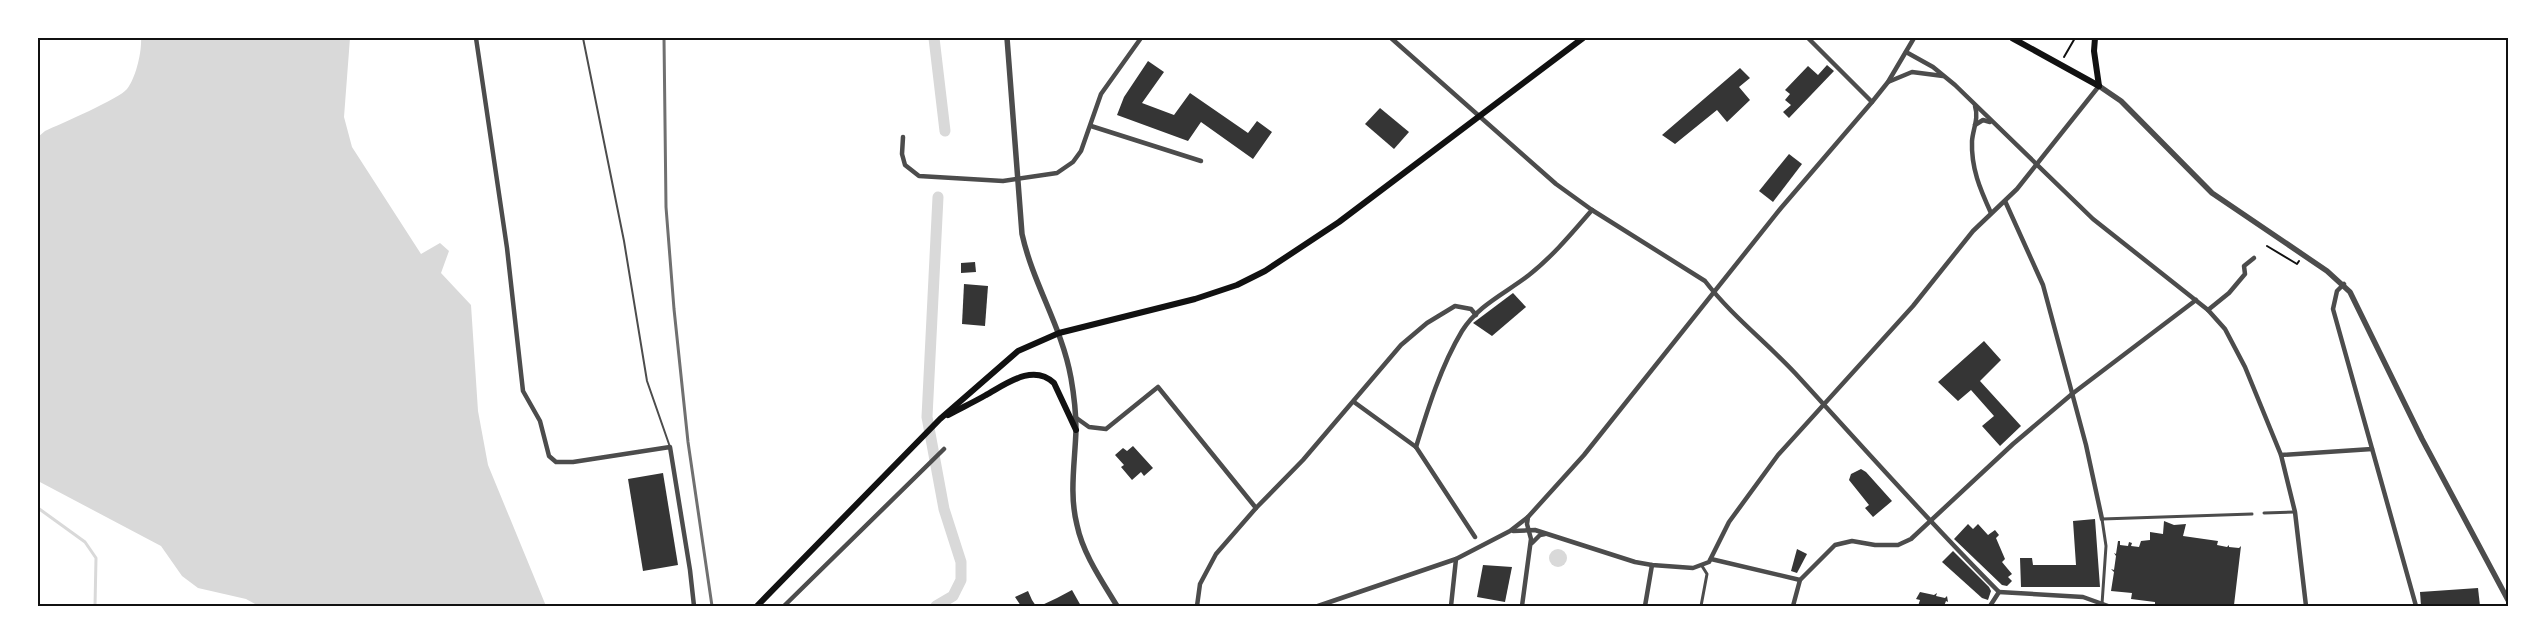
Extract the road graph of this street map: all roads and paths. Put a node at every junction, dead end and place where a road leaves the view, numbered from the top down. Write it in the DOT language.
graph roads {
  1 [pos="476,38"];
  2 [pos="583,38"];
  3 [pos="1007,38"];
  4 [pos="1141,38"];
  5 [pos="1391,38"];
  6 [pos="1582,38"];
  7 [pos="1808,38"];
  8 [pos="1914,38"];
  9 [pos="2012,38"];
  10 [pos="2075,38"];
  11 [pos="2095,38"];
  12 [pos="1906,52"];
  13 [pos="2061,64"];
  14 [pos="1947,77"];
  15 [pos="1888,82"];
  16 [pos="2099,86"];
  17 [pos="1872,102"];
  18 [pos="1975,104"];
  19 [pos="1479,116"];
  20 [pos="1991,122"];
  21 [pos="1091,126"];
  22 [pos="1975,126"];
  23 [pos="903,137"];
  24 [pos="1201,161"];
  25 [pos="2037,165"];
  26 [pos="1017,180"];
  27 [pos="2005,201"];
  28 [pos="1592,210"];
  29 [pos="1991,213"];
  30 [pos="2267,246"];
  31 [pos="2303,254"];
  32 [pos="2254,258"];
  33 [pos="2344,284"];
  34 [pos="1713,292"];
  35 [pos="2196,300"];
  36 [pos="2208,310"];
  37 [pos="1476,315"];
  38 [pos="1059,333"];
  39 [pos="2072,394"];
  40 [pos="1354,402"];
  41 [pos="1824,405"];
  42 [pos="1075,417"];
  43 [pos="940,419"];
  44 [pos="1076,430"];
  45 [pos="670,447"];
  46 [pos="1416,447"];
  47 [pos="944,449"];
  48 [pos="2372,449"];
  49 [pos="2281,455"];
  50 [pos="1256,508"];
  51 [pos="2295,512"];
  52 [pos="2264,513"];
  53 [pos="2252,514"];
  54 [pos="1528,517"];
  55 [pos="2102,519"];
  56 [pos="1930,523"];
  57 [pos="1528,529"];
  58 [pos="1510,531"];
  59 [pos="1551,534"];
  60 [pos="1476,537"];
  61 [pos="1530,547"];
  62 [pos="1456,559"];
  63 [pos="1710,560"];
  64 [pos="1652,565"];
  65 [pos="1702,566"];
  66 [pos="1800,580"];
  67 [pos="1999,592"];
  68 [pos="2508,600"];
  69 [pos="694,606"];
  70 [pos="757,606"];
  71 [pos="784,606"];
  72 [pos="1117,606"];
  73 [pos="1197,606"];
  74 [pos="1318,606"];
  75 [pos="1451,606"];
  76 [pos="1522,606"];
  77 [pos="1645,606"];
  78 [pos="1701,606"];
  79 [pos="1793,606"];
  80 [pos="1990,606"];
  81 [pos="2104,606"];
  82 [pos="2306,606"];
  83 [pos="2416,606"];
  1 -- 45 [label="street"];
  2 -- 45 [label="lane"];
  3 -- 26 [label="street"];
  4 -- 21 [label="street"];
  5 -- 19 [label="street"];
  6 -- 19 [label="main road"];
  7 -- 17 [label="street"];
  8 -- 12 [label="street"];
  9 -- 13 [label="main road"];
  10 -- 13 [label="path"];
  11 -- 16 [label="main road"];
  12 -- 14 [label="street"];
  12 -- 15 [label="street"];
  13 -- 16 [label="main road"];
  14 -- 15 [label="street"];
  14 -- 18 [label="street"];
  15 -- 17 [label="street"];
  16 -- 25 [label="street"];
  16 -- 31 [label="street"];
  17 -- 34 [label="street"];
  18 -- 20 [label="street"];
  18 -- 22 [label="street"];
  19 -- 28 [label="street"];
  19 -- 38 [label="main road"];
  20 -- 22 [label="street"];
  20 -- 25 [label="street"];
  21 -- 24 [label="street"];
  21 -- 26 [label="street"];
  22 -- 29 [label="street"];
  23 -- 26 [label="street"];
  25 -- 27 [label="street"];
  25 -- 35 [label="street"];
  26 -- 38 [label="street"];
  27 -- 29 [label="street"];
  27 -- 39 [label="street"];
  28 -- 34 [label="street"];
  28 -- 37 [label="street"];
  29 -- 41 [label="street"];
  30 -- 31 [label="path"];
  31 -- 33 [label="street"];
  32 -- 36 [label="street"];
  33 -- 48 [label="street"];
  33 -- 68 [label="street"];
  34 -- 41 [label="street"];
  34 -- 54 [label="street"];
  35 -- 36 [label="street"];
  35 -- 39 [label="street"];
  36 -- 49 [label="street"];
  37 -- 40 [label="street"];
  37 -- 46 [label="street"];
  38 -- 42 [label="street"];
  38 -- 43 [label="main road"];
  39 -- 55 [label="street"];
  39 -- 56 [label="street"];
  40 -- 46 [label="street"];
  40 -- 50 [label="street"];
  41 -- 56 [label="street"];
  41 -- 63 [label="street"];
  42 -- 44 [label="street"];
  42 -- 50 [label="street"];
  43 -- 44 [label="main road"];
  43 -- 70 [label="main road"];
  44 -- 72 [label="street"];
  45 -- 69 [label="street"];
  46 -- 60 [label="street"];
  47 -- 71 [label="street"];
  48 -- 49 [label="street"];
  48 -- 83 [label="street"];
  49 -- 51 [label="street"];
  50 -- 73 [label="street"];
  51 -- 52 [label="street"];
  51 -- 82 [label="street"];
  53 -- 55 [label="street"];
  54 -- 57 [label="street"];
  54 -- 58 [label="street"];
  55 -- 81 [label="street"];
  56 -- 66 [label="street"];
  56 -- 67 [label="street"];
  57 -- 58 [label="street"];
  57 -- 59 [label="street"];
  57 -- 61 [label="street"];
  58 -- 62 [label="street"];
  59 -- 61 [label="street"];
  59 -- 64 [label="street"];
  61 -- 76 [label="street"];
  62 -- 74 [label="street"];
  62 -- 75 [label="street"];
  63 -- 65 [label="street"];
  63 -- 66 [label="street"];
  64 -- 65 [label="street"];
  64 -- 77 [label="street"];
  65 -- 78 [label="street"];
  66 -- 79 [label="street"];
  67 -- 80 [label="street"];
  67 -- 81 [label="street"];
}
